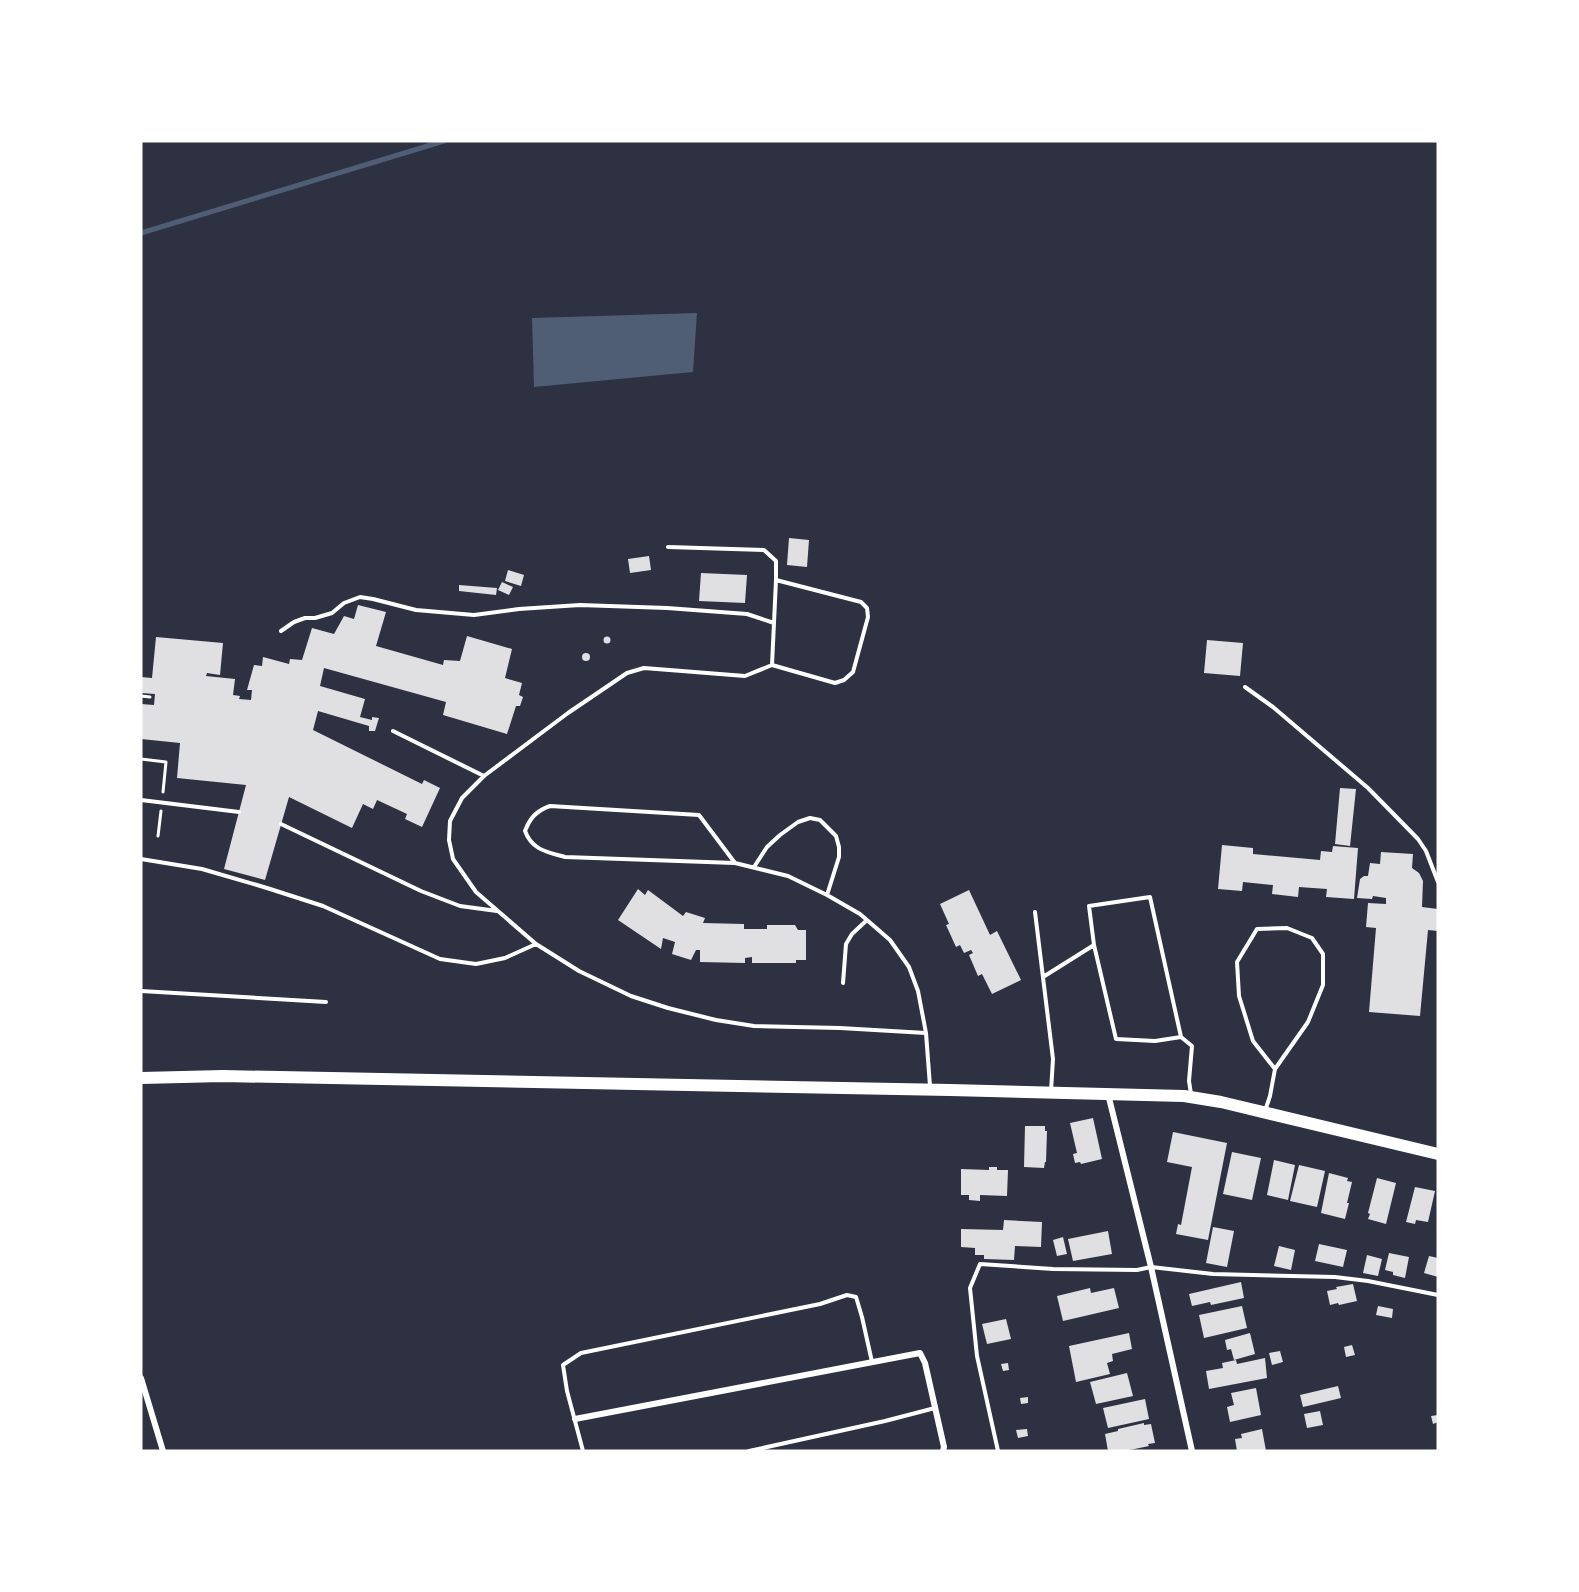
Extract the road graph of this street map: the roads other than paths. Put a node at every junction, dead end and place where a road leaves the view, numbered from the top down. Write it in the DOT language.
graph roads {
  1 [pos="668,547"];
  2 [pos="776,580"];
  3 [pos="774,623"];
  4 [pos="280,631"];
  5 [pos="772,665"];
  6 [pos="1245,687"];
  7 [pos="393,731"];
  8 [pos="484,776"];
  9 [pos="141,800"];
  10 [pos="239,812"];
  11 [pos="281,824"];
  12 [pos="141,859"];
  13 [pos="735,863"];
  14 [pos="754,867"];
  15 [pos="1438,882"];
  16 [pos="827,895"];
  17 [pos="498,911"];
  18 [pos="1035,912"];
  19 [pos="867,920"];
  20 [pos="536,944"];
  21 [pos="1094,945"];
  22 [pos="1043,977"];
  23 [pos="843,983"];
  24 [pos="141,990"];
  25 [pos="327,1002"];
  26 [pos="926,1033"];
  27 [pos="1181,1037"];
  28 [pos="1275,1069"];
  29 [pos="141,1077"];
  30 [pos="930,1090"];
  31 [pos="1051,1092"];
  32 [pos="1108,1094"];
  33 [pos="1191,1097"];
  34 [pos="1265,1112"];
  35 [pos="1438,1154"];
  36 [pos="1151,1267"];
  37 [pos="1438,1295"];
  38 [pos="872,1362"];
  39 [pos="141,1378"];
  40 [pos="935,1408"];
  41 [pos="575,1419"];
  42 [pos="163,1451"];
  43 [pos="583,1451"];
  44 [pos="750,1451"];
  45 [pos="943,1451"];
  46 [pos="998,1451"];
  47 [pos="1192,1451"];
  1 -- 2 [label="lane"];
  2 -- 3 [label="lane"];
  2 -- 5 [label="lane"];
  3 -- 4 [label="lane"];
  3 -- 5 [label="lane"];
  5 -- 8 [label="lane"];
  6 -- 15 [label="lane"];
  7 -- 8 [label="lane"];
  8 -- 17 [label="lane"];
  9 -- 10 [label="lane"];
  11 -- 17 [label="lane"];
  12 -- 20 [label="lane"];
  13 -- 13 [label="lane"];
  13 -- 14 [label="lane"];
  14 -- 16 [label="lane"];
  14 -- 16 [label="lane"];
  16 -- 19 [label="lane"];
  17 -- 20 [label="lane"];
  18 -- 22 [label="lane"];
  19 -- 23 [label="lane"];
  19 -- 26 [label="lane"];
  20 -- 26 [label="lane"];
  21 -- 22 [label="lane"];
  21 -- 27 [label="lane"];
  21 -- 27 [label="lane"];
  22 -- 31 [label="lane"];
  24 -- 25 [label="lane"];
  26 -- 30 [label="lane"];
  27 -- 33 [label="lane"];
  28 -- 28 [label="lane"];
  28 -- 34 [label="lane"];
  29 -- 30 [label="main road"];
  30 -- 31 [label="main road"];
  31 -- 32 [label="main road"];
  32 -- 33 [label="main road"];
  32 -- 36 [label="street"];
  33 -- 34 [label="main road"];
  34 -- 35 [label="main road"];
  36 -- 37 [label="lane"];
  36 -- 46 [label="lane"];
  36 -- 47 [label="street"];
  38 -- 40 [label="street"];
  38 -- 41 [label="street"];
  38 -- 41 [label="lane"];
  39 -- 42 [label="street"];
  40 -- 44 [label="lane"];
  40 -- 45 [label="street"];
  41 -- 43 [label="lane"];
}
